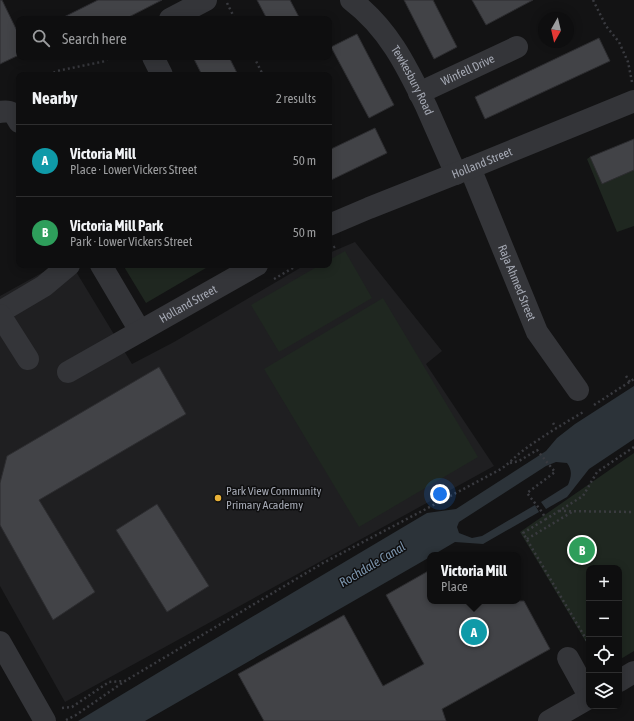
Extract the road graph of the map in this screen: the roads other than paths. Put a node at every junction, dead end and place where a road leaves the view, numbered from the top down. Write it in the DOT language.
graph roads {
  1 [pos="206,0"];
  2 [pos="350,0"];
  3 [pos="176,16"];
  4 [pos="517,47"];
  5 [pos="154,60"];
  6 [pos="160,72"];
  7 [pos="419,93"];
  8 [pos="634,101"];
  9 [pos="0,112"];
  10 [pos="16,117"];
  11 [pos="463,171"];
  12 [pos="332,224"];
  13 [pos="65,268"];
  14 [pos="103,268"];
  15 [pos="252,268"];
  16 [pos="0,314"];
  17 [pos="140,331"];
  18 [pos="28,359"];
  19 [pos="68,372"];
  20 [pos="578,390"];
  21 [pos="0,642"];
  22 [pos="568,658"];
  23 [pos="634,672"];
  24 [pos="622,679"];
  25 [pos="586,691"];
  26 [pos="586,699"];
  27 [pos="42,716"];
  28 [pos="549,721"];
  1 -- 3 [label="street"];
  2 -- 7 [label="street, Tewkesbury Road"];
  4 -- 7 [label="street, Winfell Drive"];
  5 -- 6 [label="street"];
  7 -- 11 [label="street, Tewkesbury Road"];
  8 -- 11 [label="street, Holland Street"];
  9 -- 10 [label="street"];
  11 -- 12 [label="street, Holland Street"];
  11 -- 20 [label="street, Raja Ahmed Street"];
  13 -- 16 [label="street"];
  14 -- 17 [label="street"];
  15 -- 17 [label="street, Holland Street"];
  16 -- 18 [label="street"];
  17 -- 19 [label="street, Holland Street"];
  21 -- 27 [label="street"];
  22 -- 25 [label="street"];
  23 -- 24 [label="street"];
  26 -- 28 [label="street"];
}
